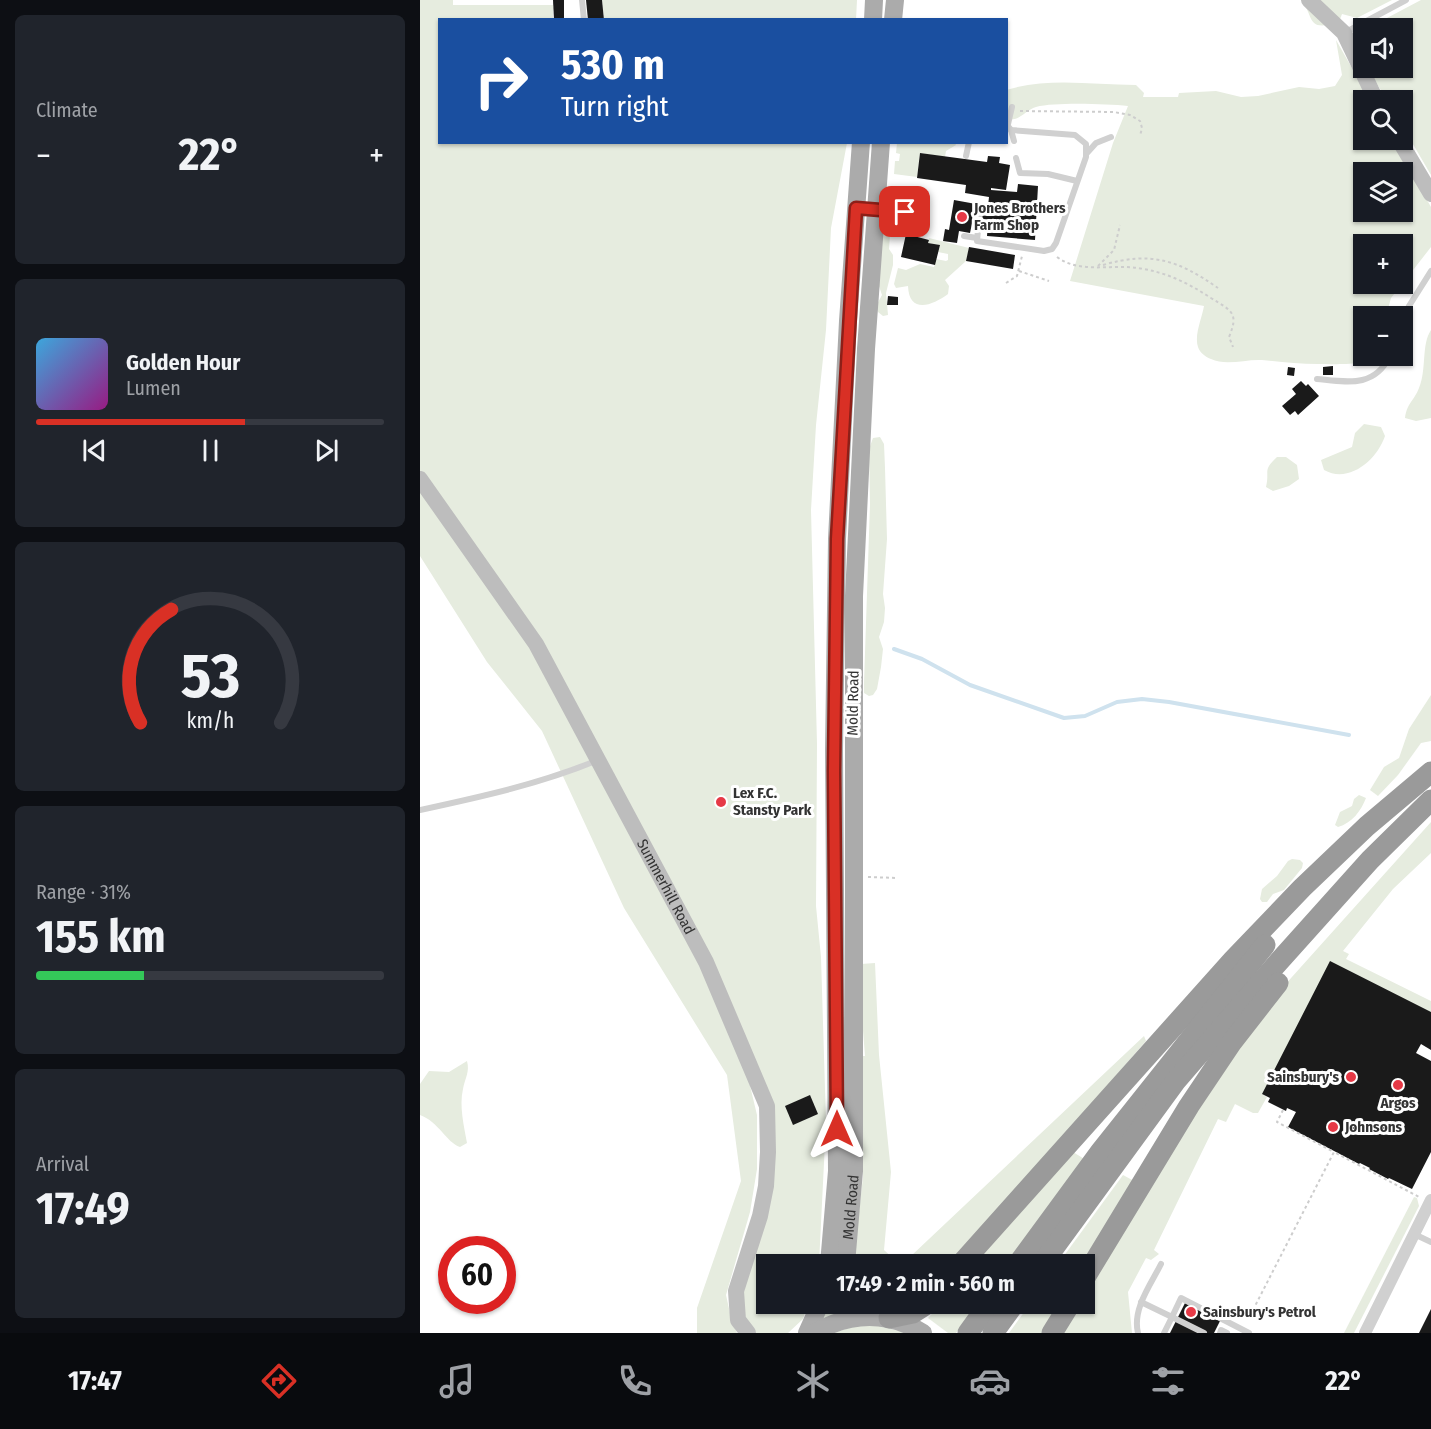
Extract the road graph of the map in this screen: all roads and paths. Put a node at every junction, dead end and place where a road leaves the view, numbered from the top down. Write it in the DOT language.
graph roads {
  1 [pos="582,0"];
  2 [pos="874,0"];
  3 [pos="896,0"];
  4 [pos="1309,0"];
  5 [pos="1406,0"];
  6 [pos="584,18"];
  7 [pos="873,18"];
  8 [pos="893,18"];
  9 [pos="1344,33"];
  10 [pos="1371,90"];
  11 [pos="1012,109"];
  12 [pos="1008,126"];
  13 [pos="1140,136"];
  14 [pos="1112,137"];
  15 [pos="1014,141"];
  16 [pos="861,144"];
  17 [pos="881,144"];
  18 [pos="969,144"];
  19 [pos="1405,150"];
  20 [pos="1087,154"];
  21 [pos="966,156"];
  22 [pos="1016,158"];
  23 [pos="1077,181"];
  24 [pos="1431,194"];
  25 [pos="980,207"];
  26 [pos="856,208"];
  27 [pos="876,210"];
  28 [pos="905,212"];
  29 [pos="1120,225"];
  30 [pos="964,236"];
  31 [pos="977,238"];
  32 [pos="1023,248"];
  33 [pos="1052,249"];
  34 [pos="1098,266"];
  35 [pos="1019,271"];
  36 [pos="1431,271"];
  37 [pos="1049,281"];
  38 [pos="1006,283"];
  39 [pos="1218,288"];
  40 [pos="1409,306"];
  41 [pos="1233,346"];
  42 [pos="1385,366"];
  43 [pos="1317,379"];
  44 [pos="420,479"];
  45 [pos="598,760"];
  46 [pos="1431,774"];
  47 [pos="1431,800"];
  48 [pos="1431,805"];
  49 [pos="420,810"];
  50 [pos="853,877"];
  51 [pos="897,878"];
  52 [pos="835,879"];
  53 [pos="1283,1110"];
  54 [pos="1334,1152"];
  55 [pos="1430,1201"];
  56 [pos="1413,1233"];
  57 [pos="1431,1242"];
  58 [pos="830,1254"];
  59 [pos="847,1254"];
  60 [pos="970,1254"];
  61 [pos="1025,1254"];
  62 [pos="1049,1254"];
  63 [pos="1095,1262"];
  64 [pos="1161,1264"];
  65 [pos="1141,1302"];
  66 [pos="1253,1310"];
  67 [pos="816,1314"];
  68 [pos="879,1314"];
  69 [pos="906,1314"];
  70 [pos="982,1314"];
  71 [pos="1007,1314"];
  72 [pos="1064,1314"];
  73 [pos="884,1317"];
  74 [pos="1172,1317"];
  75 [pos="748,1333"];
  76 [pos="807,1333"];
  77 [pos="814,1333"];
  78 [pos="923,1333"];
  79 [pos="968,1333"];
  80 [pos="993,1333"];
  81 [pos="1052,1333"];
  82 [pos="1138,1333"];
  83 [pos="1164,1333"];
  84 [pos="1204,1333"];
  85 [pos="1220,1333"];
  86 [pos="1227,1333"];
  87 [pos="1249,1333"];
  88 [pos="1365,1333"];
  1 -- 6 [label="lane"];
  2 -- 7 [label="main road"];
  3 -- 8 [label="main road"];
  4 -- 9 [label="street"];
  5 -- 9 [label="lane"];
  9 -- 10 [label="street"];
  11 -- 12 [label="lane"];
  11 -- 13 [label="path"];
  12 -- 15 [label="lane"];
  12 -- 20 [label="lane"];
  14 -- 20 [label="lane"];
  16 -- 26 [label="main road, Mold Road"];
  17 -- 27 [label="main road, Mold Road"];
  18 -- 21 [label="lane"];
  19 -- 24 [label="street"];
  20 -- 23 [label="lane"];
  22 -- 23 [label="lane"];
  23 -- 33 [label="lane"];
  25 -- 31 [label="lane"];
  26 -- 27 [label="lane"];
  26 -- 52 [label="main road, Mold Road"];
  27 -- 28 [label="lane"];
  27 -- 50 [label="main road, Mold Road"];
  29 -- 34 [label="path"];
  30 -- 31 [label="lane"];
  31 -- 32 [label="lane"];
  32 -- 33 [label="lane"];
  32 -- 35 [label="path"];
  33 -- 34 [label="path"];
  34 -- 39 [label="path"];
  34 -- 41 [label="path"];
  35 -- 37 [label="path"];
  35 -- 38 [label="path"];
  36 -- 40 [label="lane"];
  42 -- 43 [label="lane"];
  44 -- 45 [label="street, Summerhill Road"];
  45 -- 49 [label="lane"];
  45 -- 75 [label="street, Summerhill Road"];
  46 -- 60 [label="highway"];
  46 -- 61 [label="highway"];
  47 -- 62 [label="highway"];
  48 -- 63 [label="highway"];
  50 -- 51 [label="path"];
  50 -- 52 [label="lane"];
  50 -- 59 [label="main road, Mold Road"];
  52 -- 58 [label="main road, Mold Road"];
  53 -- 54 [label="path"];
  54 -- 55 [label="path"];
  54 -- 66 [label="path"];
  55 -- 56 [label="street"];
  56 -- 57 [label="lane"];
  56 -- 88 [label="street"];
  64 -- 65 [label="lane"];
  65 -- 74 [label="lane"];
  65 -- 82 [label="lane"];
  67 -- 76 [label="main road"];
  68 -- 73 [label="main road"];
  69 -- 73 [label="highway"];
  70 -- 79 [label="highway"];
  71 -- 80 [label="highway"];
  72 -- 81 [label="highway"];
  73 -- 77 [label="main road"];
  73 -- 78 [label="main road"];
  74 -- 83 [label="lane"];
  74 -- 84 [label="lane"];
  74 -- 87 [label="lane"];
  85 -- 86 [label="lane"];
}
